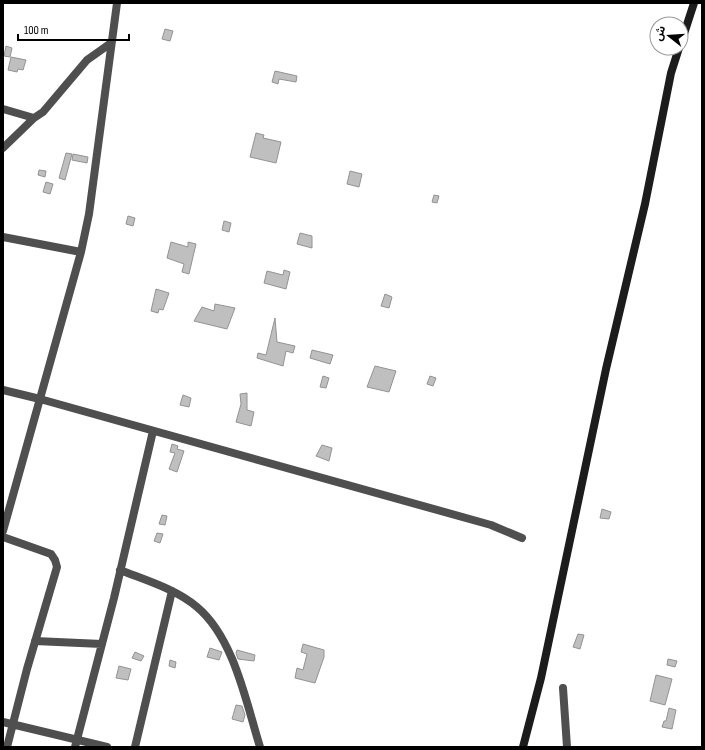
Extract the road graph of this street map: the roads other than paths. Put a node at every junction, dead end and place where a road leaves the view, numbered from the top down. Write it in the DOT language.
graph roads {
  1 [pos="117,3"];
  2 [pos="694,3"];
  3 [pos="689,18"];
  4 [pos="111,43"];
  5 [pos="677,56"];
  6 [pos="3,110"];
  7 [pos="34,118"];
  8 [pos="3,148"];
  9 [pos="3,237"];
  10 [pos="81,252"];
  11 [pos="3,390"];
  12 [pos="40,398"];
  13 [pos="153,431"];
  14 [pos="3,531"];
  15 [pos="3,537"];
  16 [pos="522,538"];
  17 [pos="120,570"];
  18 [pos="172,591"];
  19 [pos="35,641"];
  20 [pos="102,644"];
  21 [pos="562,688"];
  22 [pos="3,722"];
  23 [pos="12,724"];
  24 [pos="76,743"];
  25 [pos="7,747"];
  26 [pos="107,747"];
  27 [pos="135,747"];
  28 [pos="260,747"];
  29 [pos="523,747"];
  30 [pos="567,747"];
  1 -- 4 [label="street"];
  2 -- 3 [label="main road"];
  4 -- 7 [label="street"];
  4 -- 10 [label="street"];
  5 -- 29 [label="main road"];
  6 -- 7 [label="street"];
  7 -- 8 [label="street"];
  9 -- 10 [label="street"];
  10 -- 12 [label="street"];
  11 -- 12 [label="street"];
  12 -- 13 [label="street"];
  12 -- 14 [label="street"];
  13 -- 16 [label="street"];
  13 -- 17 [label="street"];
  15 -- 19 [label="street"];
  17 -- 18 [label="street"];
  17 -- 20 [label="street"];
  18 -- 27 [label="street"];
  18 -- 28 [label="street"];
  19 -- 20 [label="street"];
  19 -- 23 [label="street"];
  20 -- 24 [label="street"];
  21 -- 30 [label="street"];
  22 -- 23 [label="street"];
  23 -- 24 [label="street"];
  23 -- 25 [label="street"];
  24 -- 26 [label="street"];
}
